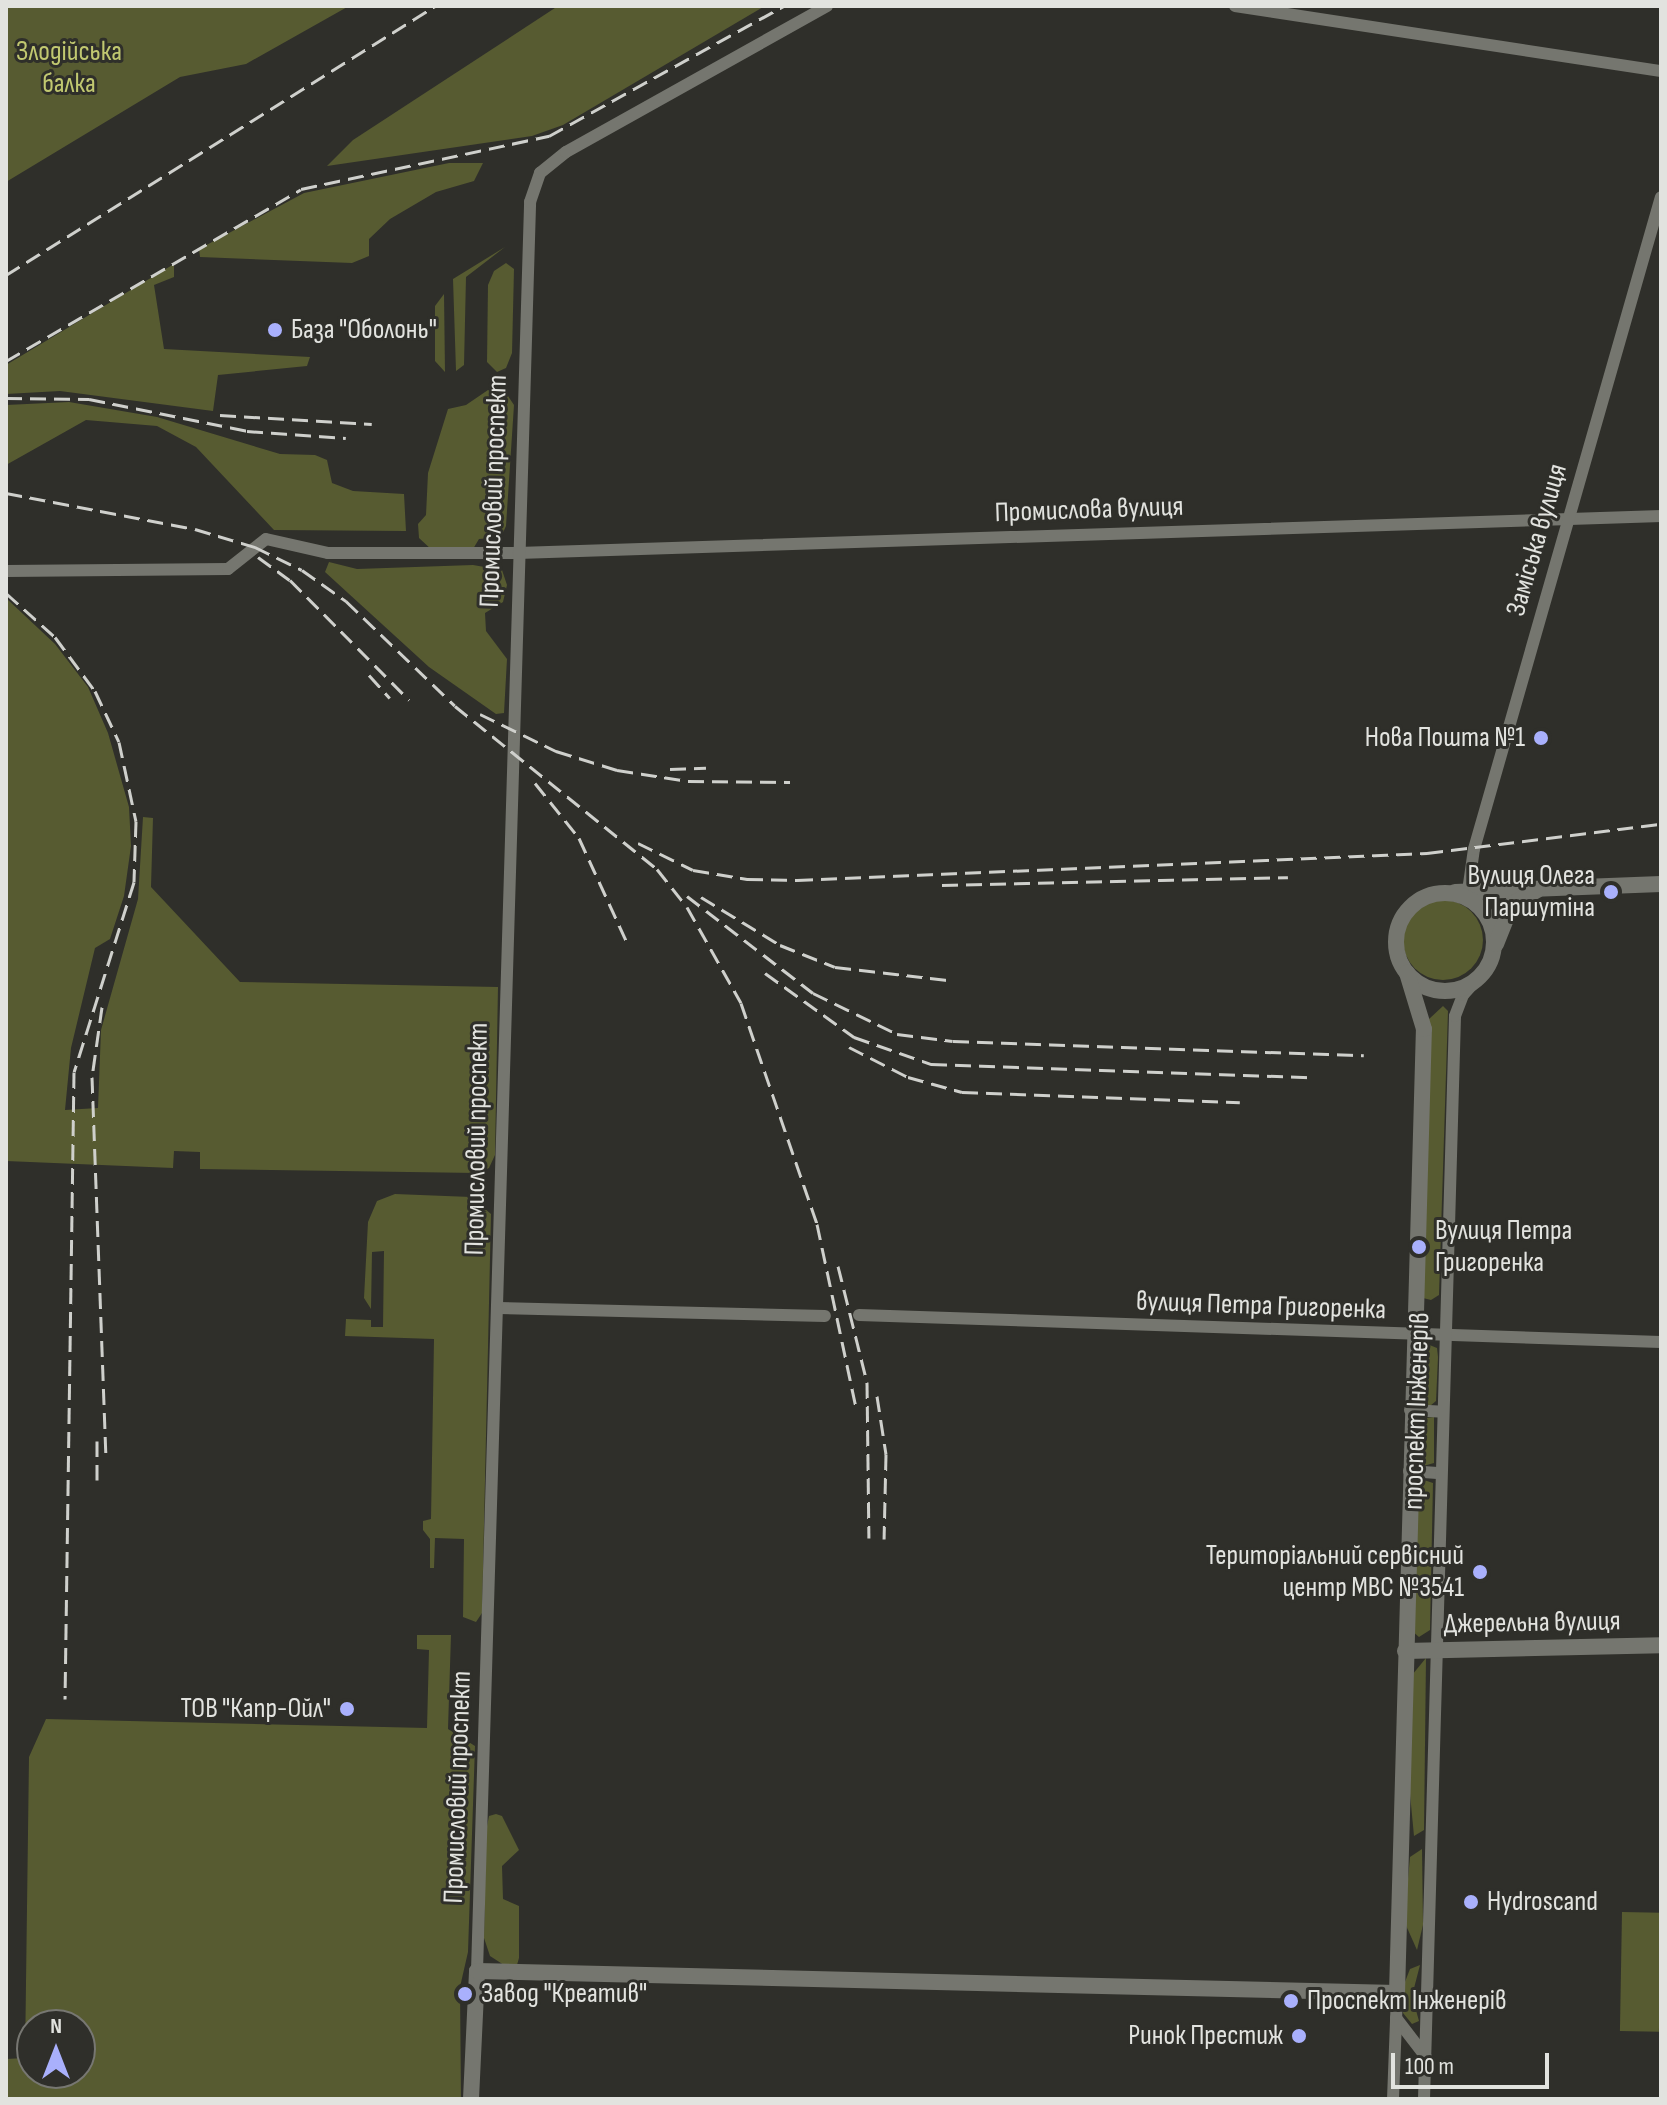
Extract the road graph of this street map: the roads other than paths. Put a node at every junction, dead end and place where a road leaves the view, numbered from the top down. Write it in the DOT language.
graph roads {
  1 [pos="827,6"];
  2 [pos="1235,6"];
  3 [pos="1661,71"];
  4 [pos="1661,197"];
  5 [pos="1661,516"];
  6 [pos="1567,521"];
  7 [pos="261,525"];
  8 [pos="273,540"];
  9 [pos="518,553"];
  10 [pos="6,571"];
  11 [pos="1661,884"];
  12 [pos="1551,886"];
  13 [pos="1461,894"];
  14 [pos="1494,951"];
  15 [pos="1407,973"];
  16 [pos="1482,974"];
  17 [pos="1460,989"];
  18 [pos="1424,1018"];
  19 [pos="499,1308"];
  20 [pos="859,1315"];
  21 [pos="825,1316"];
  22 [pos="1412,1335"];
  23 [pos="1444,1335"];
  24 [pos="1661,1342"];
  25 [pos="1410,1410"];
  26 [pos="1443,1412"];
  27 [pos="1409,1471"];
  28 [pos="1441,1473"];
  29 [pos="1661,1645"];
  30 [pos="1405,1651"];
  31 [pos="1436,1651"];
  32 [pos="477,1971"];
  33 [pos="1397,1993"];
  34 [pos="1396,2018"];
  35 [pos="1426,2057"];
  36 [pos="471,2099"];
  37 [pos="1393,2099"];
  38 [pos="1424,2099"];
  1 -- 9 [label="street, Промисловий проспект"];
  2 -- 3 [label="street"];
  4 -- 6 [label="street, Заміська вулиця"];
  5 -- 6 [label="street, Промислова вулиця"];
  6 -- 9 [label="street, Промислова вулиця"];
  6 -- 13 [label="street, Заміська вулиця"];
  7 -- 8 [label="street"];
  8 -- 9 [label="street, Промислова вулиця"];
  8 -- 10 [label="street"];
  9 -- 19 [label="street, Промисловий проспект"];
  11 -- 12 [label="street"];
  12 -- 13 [label="street"];
  12 -- 14 [label="street"];
  13 -- 14 [label="street"];
  13 -- 15 [label="street"];
  14 -- 16 [label="street"];
  15 -- 17 [label="street"];
  15 -- 18 [label="street, проспект Інженерів"];
  16 -- 17 [label="street"];
  16 -- 23 [label="street, проспект Інженерів"];
  17 -- 18 [label="street"];
  18 -- 22 [label="street, проспект Інженерів"];
  19 -- 21 [label="street"];
  19 -- 32 [label="street, Промисловий проспект"];
  20 -- 22 [label="street, вулиця Петра Григоренка"];
  22 -- 23 [label="street, вулиця Петра Григоренка"];
  22 -- 25 [label="street, проспект Інженерів"];
  23 -- 24 [label="street, вулиця Петра Григоренка"];
  23 -- 26 [label="street, проспект Інженерів"];
  25 -- 26 [label="street"];
  25 -- 27 [label="street, проспект Інженерів"];
  26 -- 28 [label="street, проспект Інженерів"];
  27 -- 28 [label="street"];
  27 -- 30 [label="street, проспект Інженерів"];
  28 -- 31 [label="street, проспект Інженерів"];
  29 -- 31 [label="street, Джерельна вулиця"];
  30 -- 31 [label="street, Джерельна вулиця"];
  30 -- 33 [label="street, проспект Інженерів"];
  31 -- 35 [label="street, проспект Інженерів"];
  32 -- 33 [label="street"];
  32 -- 36 [label="street, Промисловий проспект"];
  33 -- 34 [label="street"];
  34 -- 35 [label="street"];
  34 -- 37 [label="street"];
  35 -- 38 [label="street, проспект Інженерів"];
}
